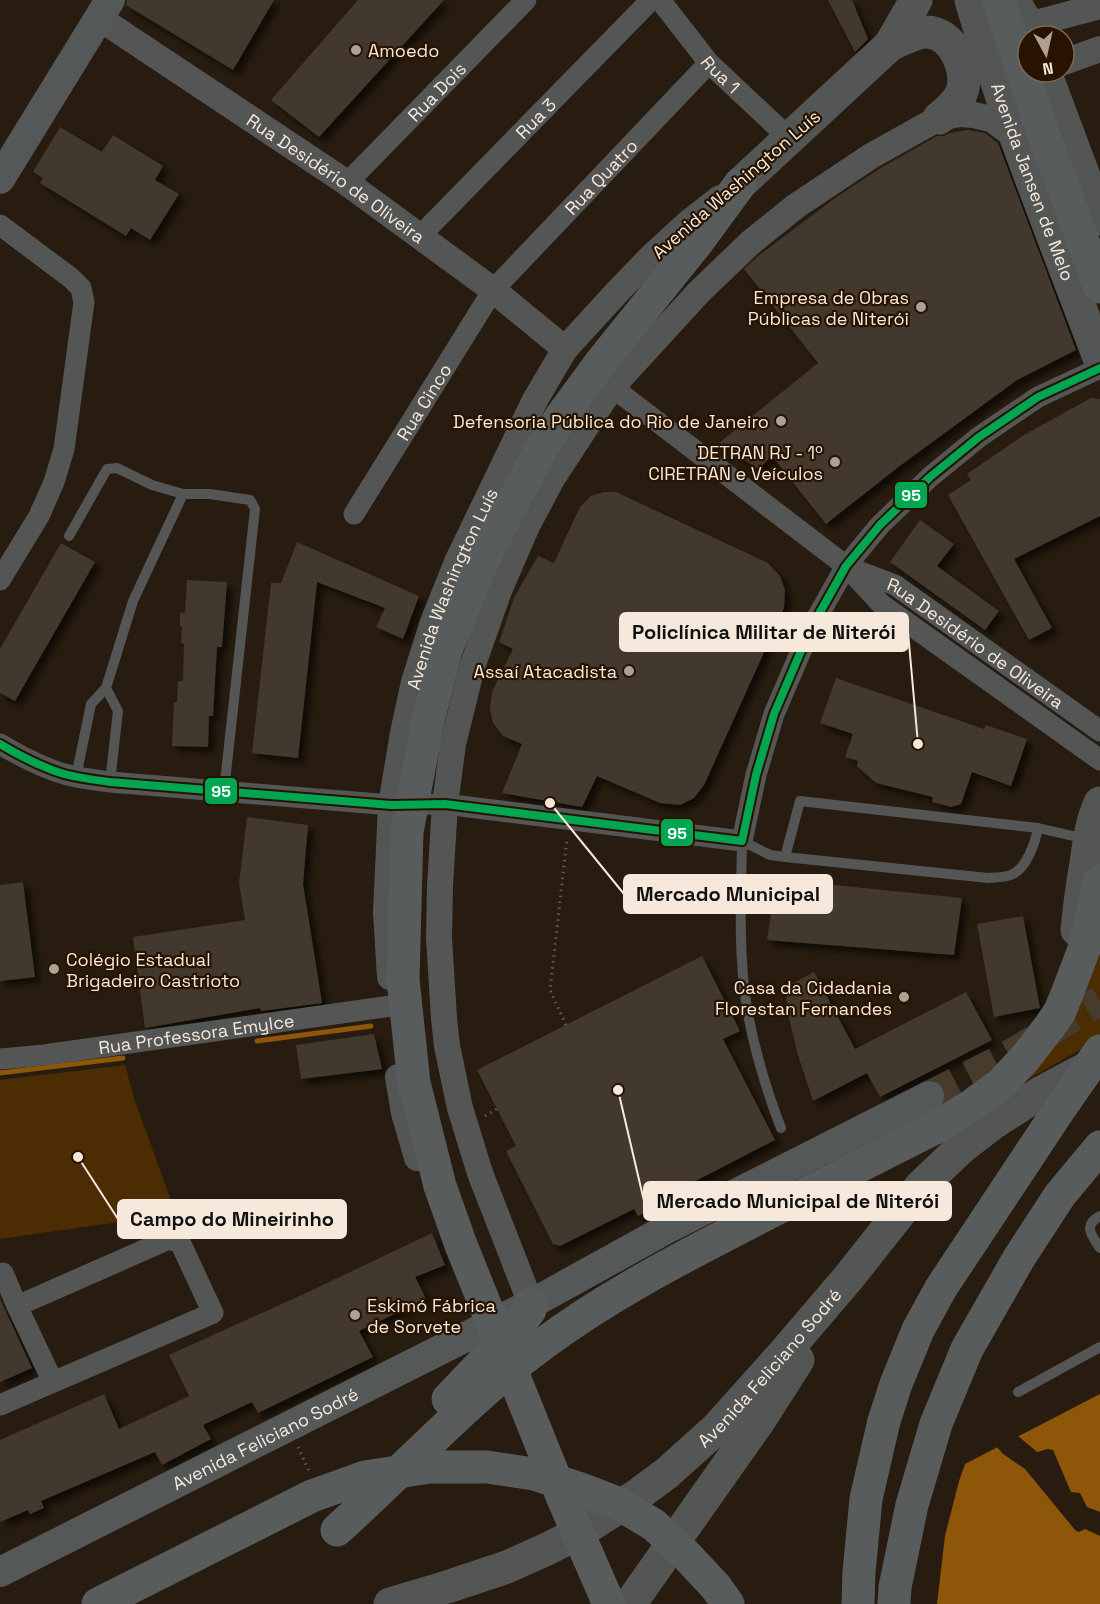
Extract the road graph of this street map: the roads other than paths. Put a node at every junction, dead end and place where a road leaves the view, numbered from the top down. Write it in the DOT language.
graph roads {
  1 [pos="526,0"];
  2 [pos="651,0"];
  3 [pos="660,0"];
  4 [pos="916,0"];
  5 [pos="971,0"];
  6 [pos="999,0"];
  7 [pos="1100,6"];
  8 [pos="104,9"];
  9 [pos="1024,20"];
  10 [pos="890,45"];
  11 [pos="1100,49"];
  12 [pos="1076,58"];
  13 [pos="710,63"];
  14 [pos="1049,84"];
  15 [pos="939,118"];
  16 [pos="790,139"];
  17 [pos="1031,140"];
  18 [pos="0,179"];
  19 [pos="347,183"];
  20 [pos="740,184"];
  21 [pos="1100,219"];
  22 [pos="0,225"];
  23 [pos="420,236"];
  24 [pos="1100,287"];
  25 [pos="494,290"];
  26 [pos="566,349"];
  27 [pos="1100,360"];
  28 [pos="1100,368"];
  29 [pos="612,387"];
  30 [pos="183,494"];
  31 [pos="354,514"];
  32 [pos="69,536"];
  33 [pos="846,566"];
  34 [pos="0,580"];
  35 [pos="106,688"];
  36 [pos="1100,731"];
  37 [pos="0,744"];
  38 [pos="1100,760"];
  39 [pos="76,777"];
  40 [pos="110,782"];
  41 [pos="224,791"];
  42 [pos="1100,803"];
  43 [pos="445,804"];
  44 [pos="391,805"];
  45 [pos="1038,828"];
  46 [pos="1089,840"];
  47 [pos="742,841"];
  48 [pos="785,857"];
  49 [pos="1100,881"];
  50 [pos="1073,977"];
  51 [pos="391,1006"];
  52 [pos="1100,1051"];
  53 [pos="0,1059"];
  54 [pos="1100,1061"];
  55 [pos="929,1096"];
  56 [pos="781,1128"];
  57 [pos="1100,1147"];
  58 [pos="1100,1216"];
  59 [pos="1100,1248"];
  60 [pos="0,1275"];
  61 [pos="849,1276"];
  62 [pos="531,1304"];
  63 [pos="17,1306"];
  64 [pos="482,1328"];
  65 [pos="1100,1347"];
  66 [pos="53,1382"];
  67 [pos="1018,1392"];
  68 [pos="0,1405"];
  69 [pos="0,1572"];
  70 [pos="98,1604"];
  71 [pos="390,1604"];
  72 [pos="609,1604"];
  73 [pos="630,1604"];
  74 [pos="728,1604"];
  75 [pos="858,1604"];
  76 [pos="894,1604"];
  1 -- 19 [label="street, Rua Dois"];
  2 -- 23 [label="street, Rua 3"];
  3 -- 13 [label="street, Rua 1"];
  4 -- 10 [label="main road, Avenida Washington Luís"];
  5 -- 17 [label="main road, Avenida Jansen de Melo"];
  6 -- 17 [label="highway"];
  7 -- 9 [label="street"];
  8 -- 18 [label="main road"];
  8 -- 19 [label="street, Rua Desidério de Oliveira"];
  10 -- 15 [label="main road"];
  10 -- 16 [label="main road, Avenida Washington Luís"];
  11 -- 12 [label="street"];
  13 -- 16 [label="street, Rua 1"];
  13 -- 25 [label="street, Rua Quatro"];
  14 -- 21 [label="main road"];
  15 -- 17 [label="street"];
  15 -- 29 [label="street"];
  16 -- 20 [label="main road, Avenida Washington Luís"];
  17 -- 24 [label="highway"];
  17 -- 27 [label="main road, Avenida Jansen de Melo"];
  19 -- 23 [label="street, Rua Desidério de Oliveira"];
  20 -- 26 [label="street, Avenida Washington Luís"];
  20 -- 72 [label="highway, bridge"];
  22 -- 34 [label="street"];
  23 -- 25 [label="street, Rua Desidério de Oliveira"];
  25 -- 26 [label="street, Rua Desidério de Oliveira"];
  25 -- 31 [label="street, Rua Cinco"];
  26 -- 44 [label="street, Avenida Washington Luís"];
  28 -- 33 [label="street"];
  29 -- 33 [label="street, Rua Desidério de Oliveira"];
  29 -- 43 [label="street"];
  30 -- 32 [label="lane"];
  30 -- 35 [label="lane"];
  30 -- 41 [label="lane"];
  33 -- 36 [label="street, Rua Desidério de Oliveira"];
  33 -- 38 [label="street, Rua Desidério de Oliveira"];
  33 -- 47 [label="street"];
  35 -- 39 [label="lane"];
  35 -- 40 [label="lane"];
  37 -- 39 [label="street"];
  39 -- 40 [label="street"];
  40 -- 41 [label="street"];
  41 -- 44 [label="street"];
  42 -- 46 [label="main road"];
  43 -- 44 [label="street"];
  43 -- 47 [label="street"];
  43 -- 62 [label="street"];
  44 -- 51 [label="street, Avenida Washington Luís"];
  45 -- 46 [label="lane"];
  45 -- 48 [label="lane"];
  45 -- 48 [label="lane"];
  46 -- 50 [label="main road"];
  47 -- 48 [label="lane"];
  47 -- 56 [label="lane"];
  49 -- 50 [label="highway"];
  50 -- 62 [label="highway"];
  51 -- 53 [label="street, Rua Professora Emylce"];
  51 -- 64 [label="street, Avenida Washington Luís"];
  52 -- 75 [label="highway, bridge"];
  54 -- 61 [label="main road, Avenida Feliciano Sodré"];
  55 -- 62 [label="main road, Avenida Feliciano Sodré"];
  57 -- 76 [label="highway"];
  58 -- 59 [label="lane"];
  60 -- 63 [label="street"];
  61 -- 71 [label="main road, Avenida Feliciano Sodré"];
  61 -- 73 [label="main road"];
  62 -- 64 [label="main road, Avenida Feliciano Sodré"];
  63 -- 66 [label="street"];
  63 -- 66 [label="street"];
  64 -- 69 [label="main road, Avenida Feliciano Sodré"];
  65 -- 67 [label="lane"];
  66 -- 68 [label="street"];
  70 -- 74 [label="highway, bridge"];
}
